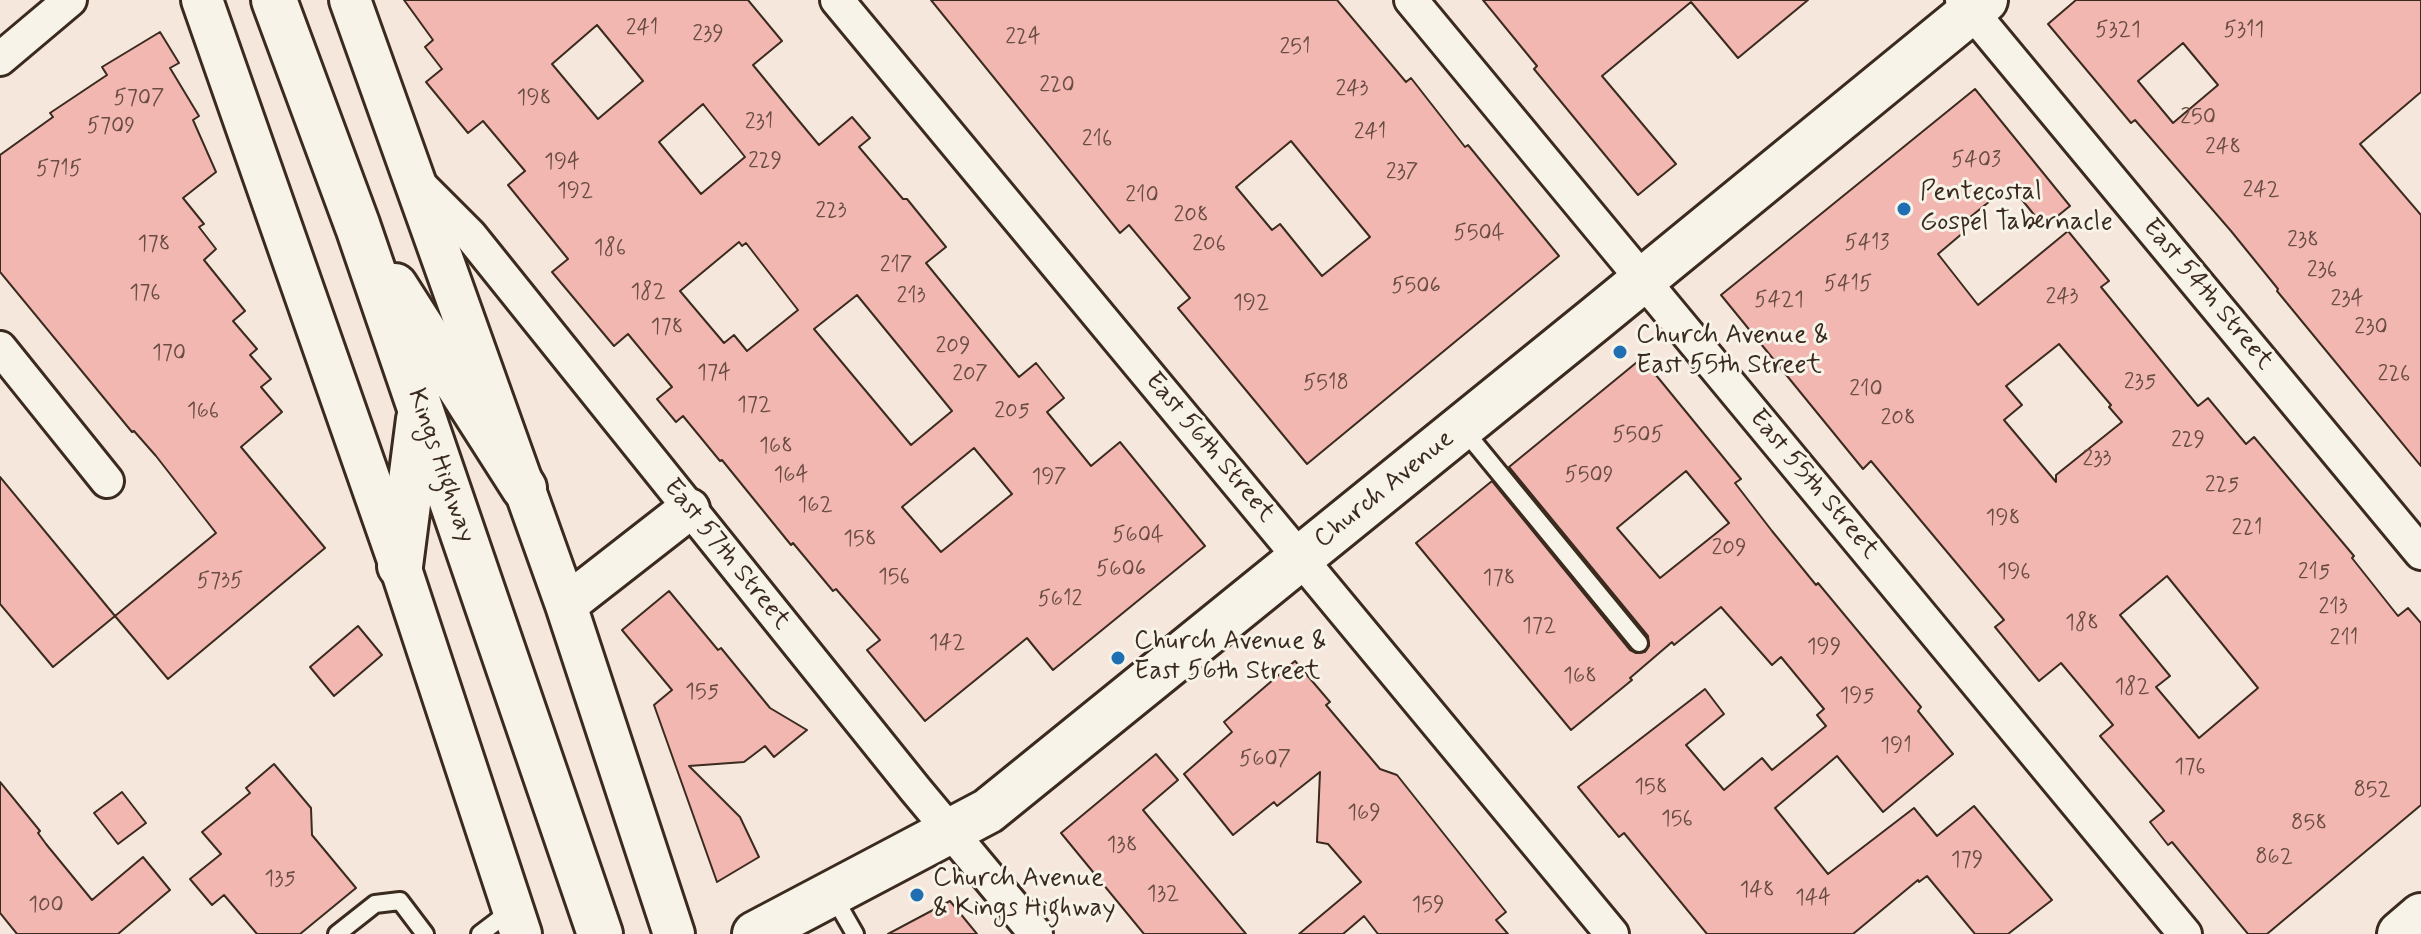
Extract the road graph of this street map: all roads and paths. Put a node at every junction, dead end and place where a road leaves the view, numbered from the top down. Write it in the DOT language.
graph roads {
  1 [pos="70,0"];
  2 [pos="202,0"];
  3 [pos="274,0"];
  4 [pos="350,0"];
  5 [pos="837,0"];
  6 [pos="1411,0"];
  7 [pos="1973,4"];
  8 [pos="0,59"];
  9 [pos="414,179"];
  10 [pos="358,227"];
  11 [pos="1643,280"];
  12 [pos="0,348"];
  13 [pos="420,409"];
  14 [pos="1462,427"];
  15 [pos="107,481"];
  16 [pos="524,488"];
  17 [pos="689,509"];
  18 [pos="2421,553"];
  19 [pos="1301,559"];
  20 [pos="400,566"];
  21 [pos="566,605"];
  22 [pos="1639,643"];
  23 [pos="949,832"];
  24 [pos="832,894"];
  25 [pos="2421,916"];
  26 [pos="517,921"];
  27 [pos="337,934"];
  28 [pos="425,934"];
  29 [pos="480,934"];
  30 [pos="600,934"];
  31 [pos="674,934"];
  32 [pos="755,934"];
  33 [pos="855,934"];
  34 [pos="1036,934"];
  35 [pos="1612,934"];
  36 [pos="2185,934"];
  37 [pos="2400,934"];
  1 -- 8 [label="street"];
  2 -- 20 [label="street"];
  3 -- 10 [label="main road, Kings Highway"];
  4 -- 9 [label="street"];
  5 -- 19 [label="street, East 56th Street"];
  6 -- 11 [label="street, East 55th Street"];
  7 -- 11 [label="main road, Church Avenue"];
  7 -- 18 [label="street, East 54th Street"];
  9 -- 16 [label="street"];
  9 -- 17 [label="street, East 57th Street"];
  10 -- 13 [label="main road, Kings Highway"];
  10 -- 16 [label="main road"];
  11 -- 14 [label="main road, Church Avenue"];
  11 -- 36 [label="street, East 55th Street"];
  12 -- 15 [label="street"];
  13 -- 20 [label="main road"];
  13 -- 30 [label="main road, Kings Highway"];
  14 -- 19 [label="main road, Church Avenue"];
  14 -- 22 [label="lane"];
  16 -- 21 [label="street"];
  17 -- 21 [label="street"];
  17 -- 23 [label="street, East 57th Street"];
  19 -- 23 [label="main road, Church Avenue"];
  19 -- 35 [label="street, East 56th Street"];
  20 -- 26 [label="street"];
  21 -- 31 [label="street"];
  23 -- 24 [label="main road, Church Avenue"];
  23 -- 34 [label="street, East 57th Street"];
  24 -- 32 [label="main road, Church Avenue"];
  24 -- 33 [label="lane"];
  25 -- 37 [label="main road"];
  26 -- 29 [label="lane"];
  27 -- 28 [label="lane"];
}
